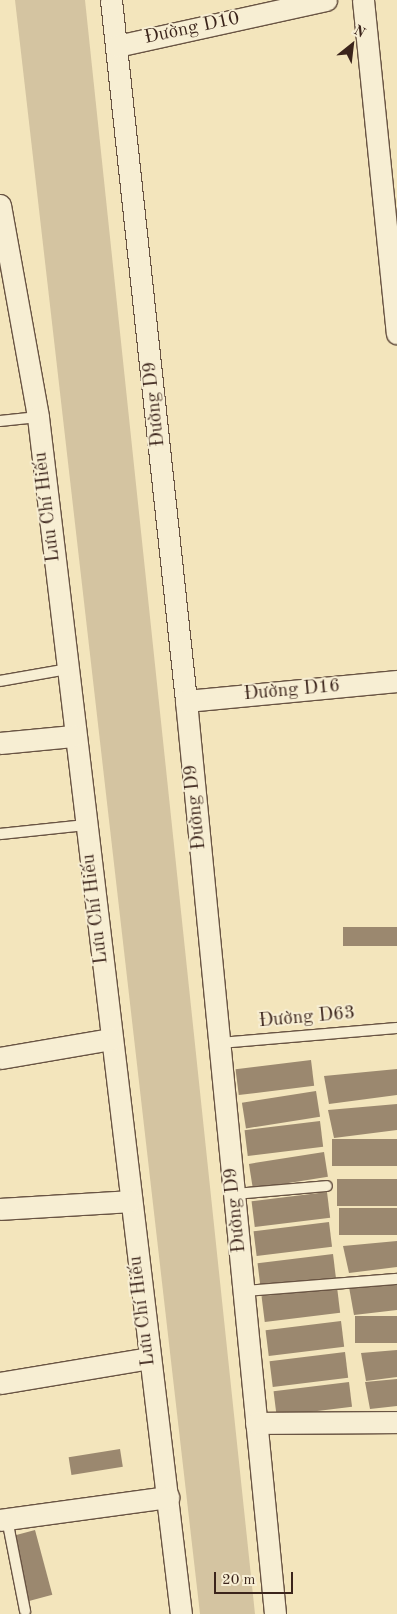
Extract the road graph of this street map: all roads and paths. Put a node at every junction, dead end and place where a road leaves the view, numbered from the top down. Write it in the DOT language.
graph roads {
  1 [pos="111,0"];
  2 [pos="326,0"];
  3 [pos="364,0"];
  4 [pos="117,46"];
  5 [pos="0,205"];
  6 [pos="397,334"];
  7 [pos="38,417"];
  8 [pos="0,421"];
  9 [pos="68,669"];
  10 [pos="397,681"];
  11 [pos="0,682"];
  12 [pos="186,701"];
  13 [pos="73,736"];
  14 [pos="0,743"];
  15 [pos="86,825"];
  16 [pos="0,834"];
  17 [pos="397,1028"];
  18 [pos="111,1039"];
  19 [pos="219,1043"];
  20 [pos="0,1058"];
  21 [pos="327,1186"];
  22 [pos="234,1194"];
  23 [pos="130,1201"];
  24 [pos="0,1209"];
  25 [pos="397,1279"];
  26 [pos="244,1291"];
  27 [pos="148,1358"];
  28 [pos="0,1383"];
  29 [pos="397,1422"];
  30 [pos="256,1423"];
  31 [pos="168,1497"];
  32 [pos="4,1520"];
  33 [pos="25,1612"];
  34 [pos="181,1614"];
  35 [pos="275,1614"];
  1 -- 4 [label="street, Đường D9"];
  2 -- 4 [label="street, Đường D10"];
  3 -- 6 [label="street"];
  4 -- 12 [label="street, Đường D9"];
  5 -- 7 [label="street, Lưu Chí Hiếu"];
  7 -- 8 [label="lane"];
  7 -- 9 [label="street, Lưu Chí Hiếu"];
  9 -- 11 [label="lane"];
  9 -- 13 [label="street, Lưu Chí Hiếu"];
  10 -- 12 [label="street, Đường D16"];
  12 -- 19 [label="street, Đường D9"];
  13 -- 14 [label="street"];
  13 -- 15 [label="street, Lưu Chí Hiếu"];
  15 -- 16 [label="lane"];
  15 -- 18 [label="street, Lưu Chí Hiếu"];
  17 -- 19 [label="lane, Đường D63"];
  18 -- 20 [label="street"];
  18 -- 23 [label="street, Lưu Chí Hiếu"];
  19 -- 22 [label="street, Đường D9"];
  21 -- 22 [label="lane"];
  22 -- 26 [label="street, Đường D9"];
  23 -- 24 [label="street"];
  23 -- 27 [label="street, Lưu Chí Hiếu"];
  25 -- 26 [label="lane"];
  26 -- 30 [label="street, Đường D9"];
  27 -- 28 [label="street"];
  27 -- 31 [label="street, Lưu Chí Hiếu"];
  29 -- 30 [label="street"];
  30 -- 35 [label="street, Đường D9"];
  31 -- 32 [label="street"];
  31 -- 34 [label="street, Lưu Chí Hiếu"];
  32 -- 33 [label="lane"];
}
